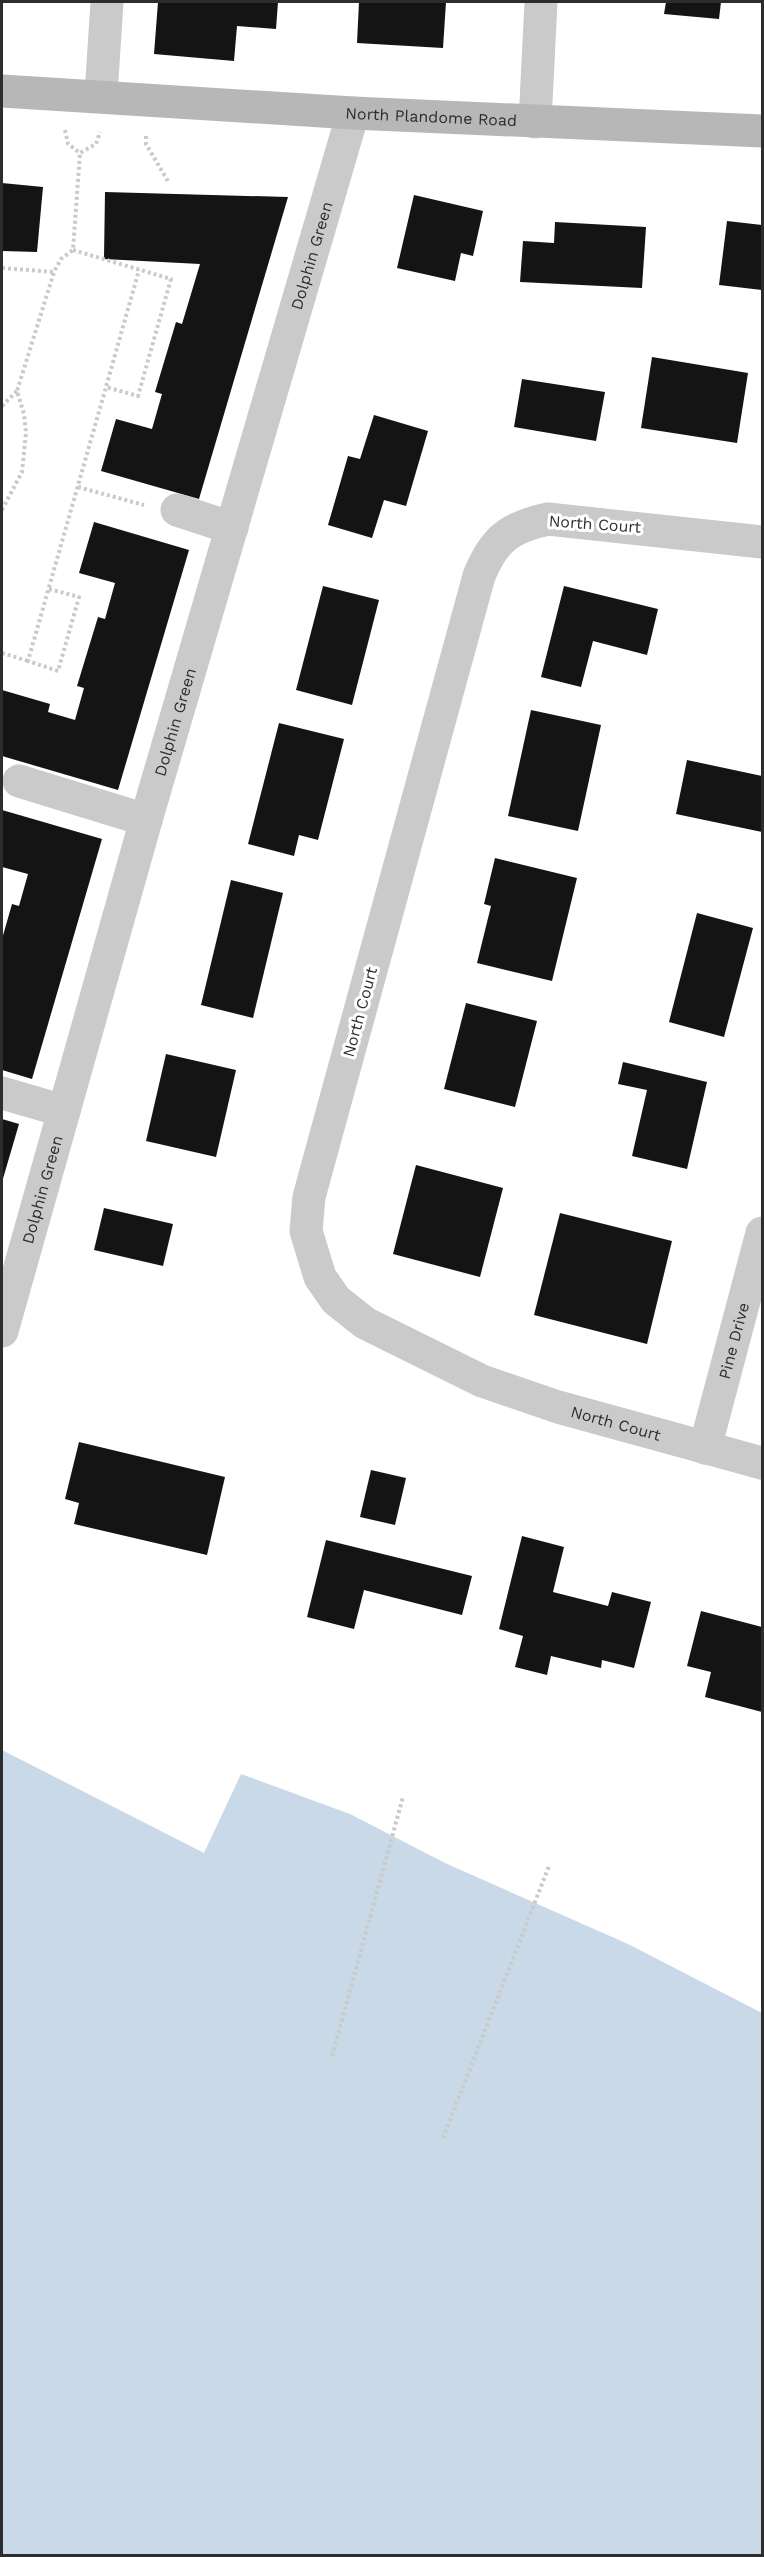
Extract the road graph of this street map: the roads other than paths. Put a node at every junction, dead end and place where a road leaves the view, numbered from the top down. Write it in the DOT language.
graph roads {
  1 [pos="107,2"];
  2 [pos="542,2"];
  3 [pos="2,91"];
  4 [pos="101,95"];
  5 [pos="353,114"];
  6 [pos="535,122"];
  7 [pos="762,130"];
  8 [pos="163,509"];
  9 [pos="232,528"];
  10 [pos="762,542"];
  11 [pos="19,781"];
  12 [pos="147,820"];
  13 [pos="2,1093"];
  14 [pos="64,1111"];
  15 [pos="762,1233"];
  16 [pos="2,1331"];
  17 [pos="705,1448"];
  18 [pos="762,1463"];
  1 -- 4 [label="street"];
  2 -- 6 [label="street"];
  3 -- 4 [label="main road, North Plandome Road"];
  4 -- 5 [label="main road, North Plandome Road"];
  5 -- 6 [label="main road, North Plandome Road"];
  5 -- 9 [label="street, Dolphin Green"];
  6 -- 7 [label="main road, North Plandome Road"];
  8 -- 9 [label="street"];
  9 -- 12 [label="street, Dolphin Green"];
  10 -- 17 [label="street, North Court"];
  11 -- 12 [label="street"];
  12 -- 14 [label="street, Dolphin Green"];
  13 -- 14 [label="street"];
  14 -- 16 [label="street, Dolphin Green"];
  15 -- 17 [label="street, Pine Drive"];
  17 -- 18 [label="street, North Court"];
}
